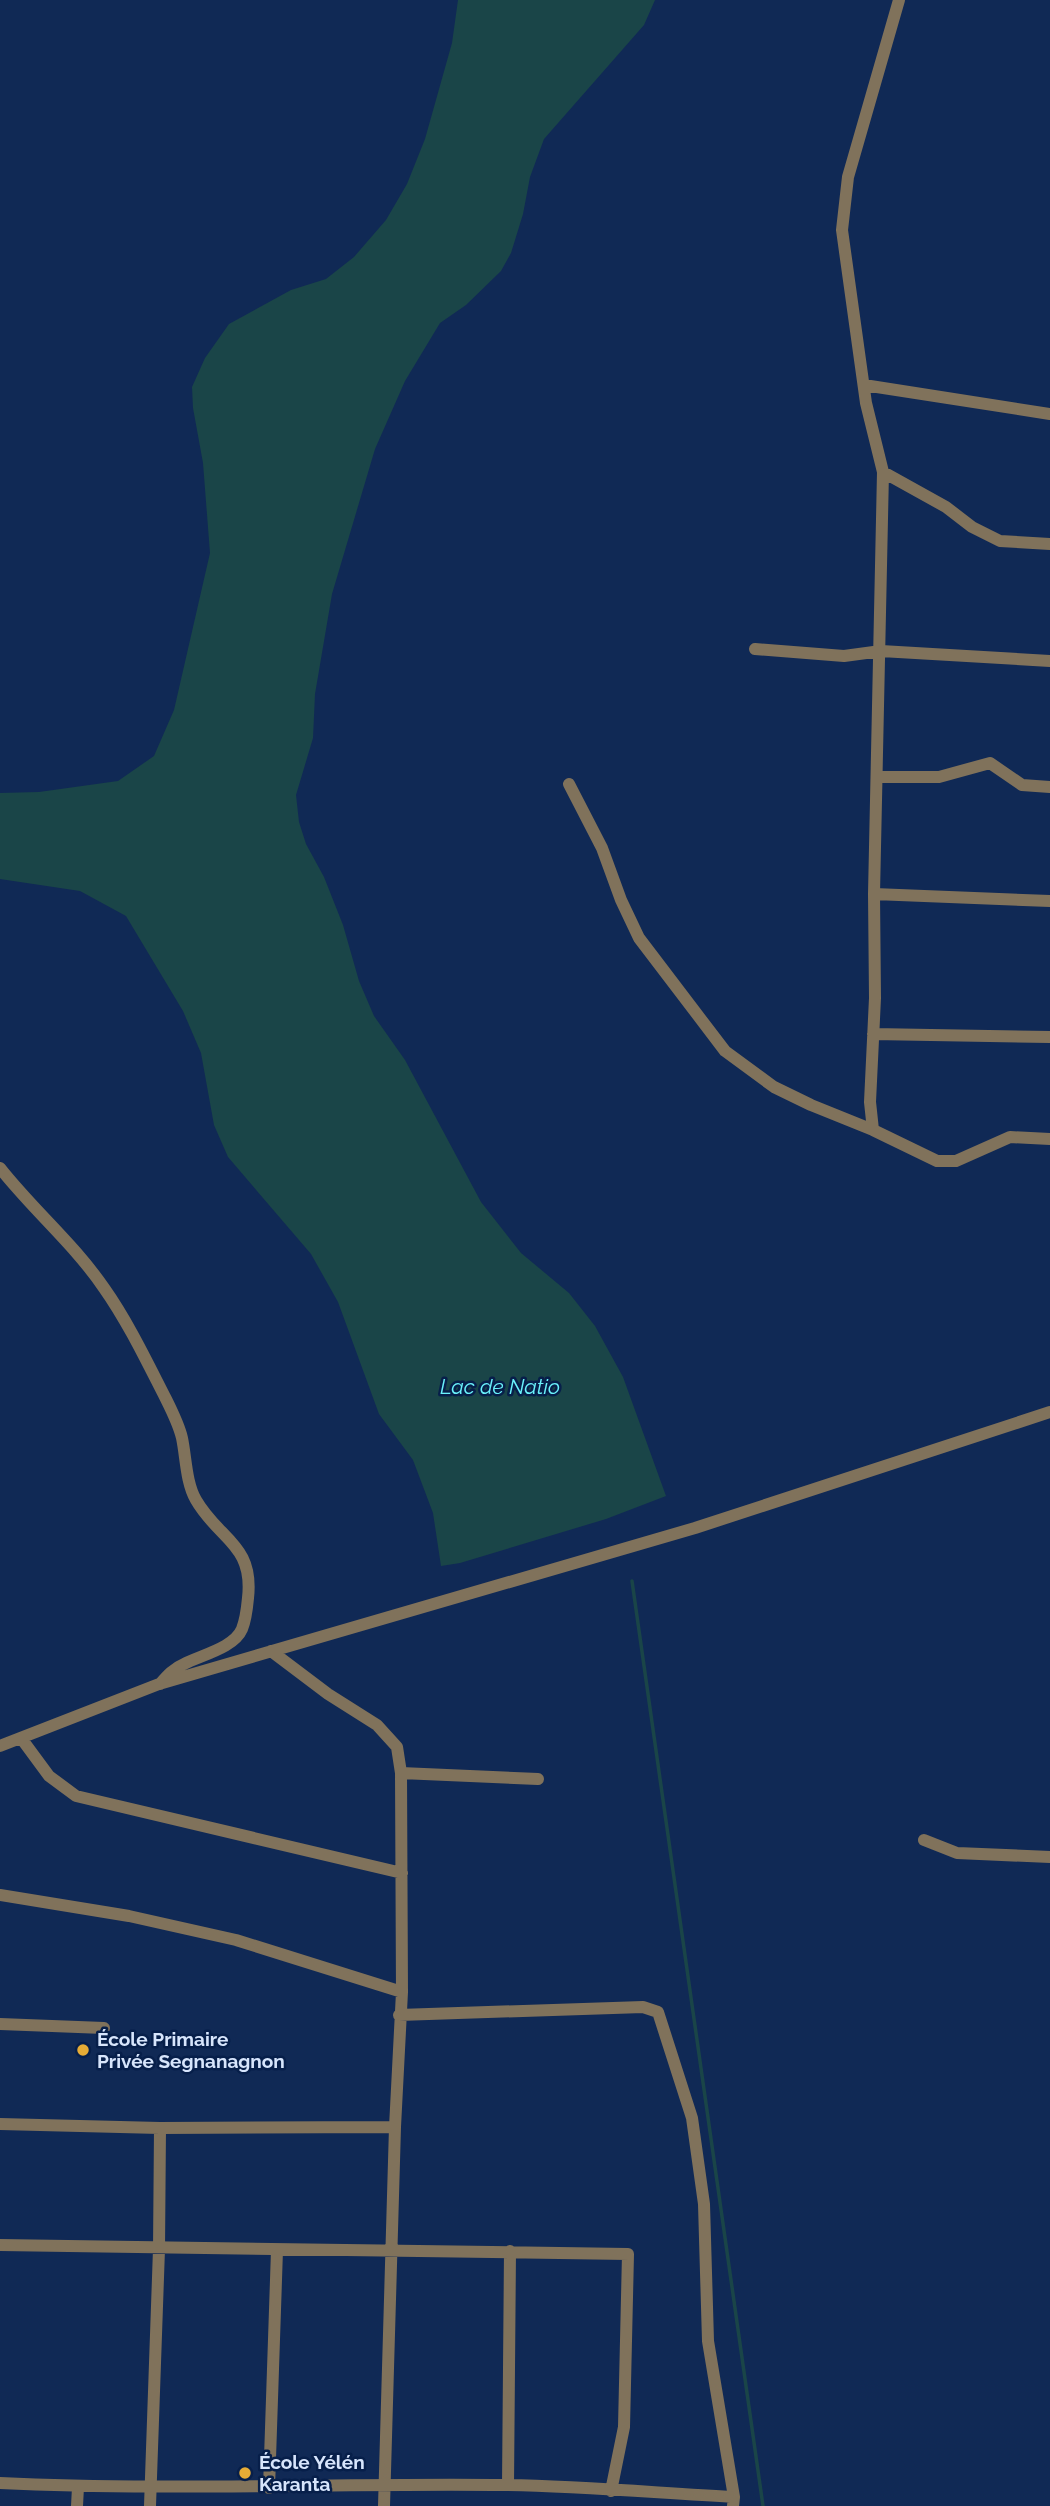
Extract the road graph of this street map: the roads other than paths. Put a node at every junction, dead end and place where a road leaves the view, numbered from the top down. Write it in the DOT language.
graph roads {
  1 [pos="899,0"];
  2 [pos="864,385"];
  3 [pos="1050,414"];
  4 [pos="883,472"];
  5 [pos="1050,544"];
  6 [pos="755,649"];
  7 [pos="881,651"];
  8 [pos="1050,662"];
  9 [pos="877,777"];
  10 [pos="569,784"];
  11 [pos="1050,786"];
  12 [pos="874,894"];
  13 [pos="1050,901"];
  14 [pos="873,1034"];
  15 [pos="1050,1037"];
  16 [pos="873,1129"];
  17 [pos="1050,1139"];
  18 [pos="0,1168"];
  19 [pos="1050,1412"];
  20 [pos="271,1651"];
  21 [pos="159,1684"];
  22 [pos="21,1738"];
  23 [pos="0,1746"];
  24 [pos="401,1773"];
  25 [pos="538,1780"];
  26 [pos="924,1840"];
  27 [pos="1050,1857"];
  28 [pos="402,1873"];
  29 [pos="0,1895"];
  30 [pos="402,1992"];
  31 [pos="399,2015"];
  32 [pos="0,2024"];
  33 [pos="104,2028"];
  34 [pos="0,2124"];
  35 [pos="395,2127"];
  36 [pos="160,2128"];
  37 [pos="0,2245"];
  38 [pos="159,2249"];
  39 [pos="277,2250"];
  40 [pos="391,2251"];
  41 [pos="510,2251"];
  42 [pos="0,2483"];
  43 [pos="384,2485"];
  44 [pos="508,2485"];
  45 [pos="78,2487"];
  46 [pos="150,2487"];
  47 [pos="269,2488"];
  48 [pos="611,2490"];
  49 [pos="733,2502"];
  50 [pos="77,2506"];
  51 [pos="150,2506"];
  52 [pos="384,2506"];
  1 -- 2 [label="street"];
  2 -- 3 [label="street"];
  2 -- 4 [label="street"];
  4 -- 5 [label="street"];
  4 -- 7 [label="street"];
  6 -- 7 [label="street"];
  7 -- 8 [label="street"];
  7 -- 9 [label="street"];
  9 -- 11 [label="street"];
  9 -- 12 [label="street"];
  10 -- 16 [label="street"];
  12 -- 13 [label="street"];
  12 -- 14 [label="street"];
  14 -- 15 [label="street"];
  14 -- 16 [label="street"];
  16 -- 17 [label="street"];
  18 -- 21 [label="street"];
  19 -- 20 [label="street"];
  20 -- 21 [label="street"];
  20 -- 24 [label="street"];
  21 -- 22 [label="street"];
  22 -- 23 [label="street"];
  22 -- 28 [label="street"];
  24 -- 25 [label="street"];
  24 -- 28 [label="street"];
  26 -- 27 [label="street"];
  28 -- 30 [label="street"];
  29 -- 30 [label="street"];
  30 -- 31 [label="street"];
  31 -- 35 [label="street"];
  31 -- 49 [label="street"];
  32 -- 33 [label="street"];
  34 -- 36 [label="street"];
  35 -- 36 [label="street"];
  35 -- 40 [label="street"];
  36 -- 38 [label="street"];
  37 -- 38 [label="street"];
  38 -- 39 [label="street"];
  38 -- 46 [label="street"];
  39 -- 40 [label="street"];
  39 -- 47 [label="street"];
  40 -- 41 [label="street"];
  40 -- 43 [label="street"];
  41 -- 44 [label="street"];
  41 -- 48 [label="street"];
  42 -- 45 [label="street"];
  43 -- 44 [label="street"];
  43 -- 47 [label="street"];
  43 -- 52 [label="street"];
  44 -- 48 [label="street"];
  45 -- 46 [label="street"];
  45 -- 50 [label="street"];
  46 -- 47 [label="street"];
  46 -- 51 [label="street"];
  48 -- 49 [label="street"];
}
